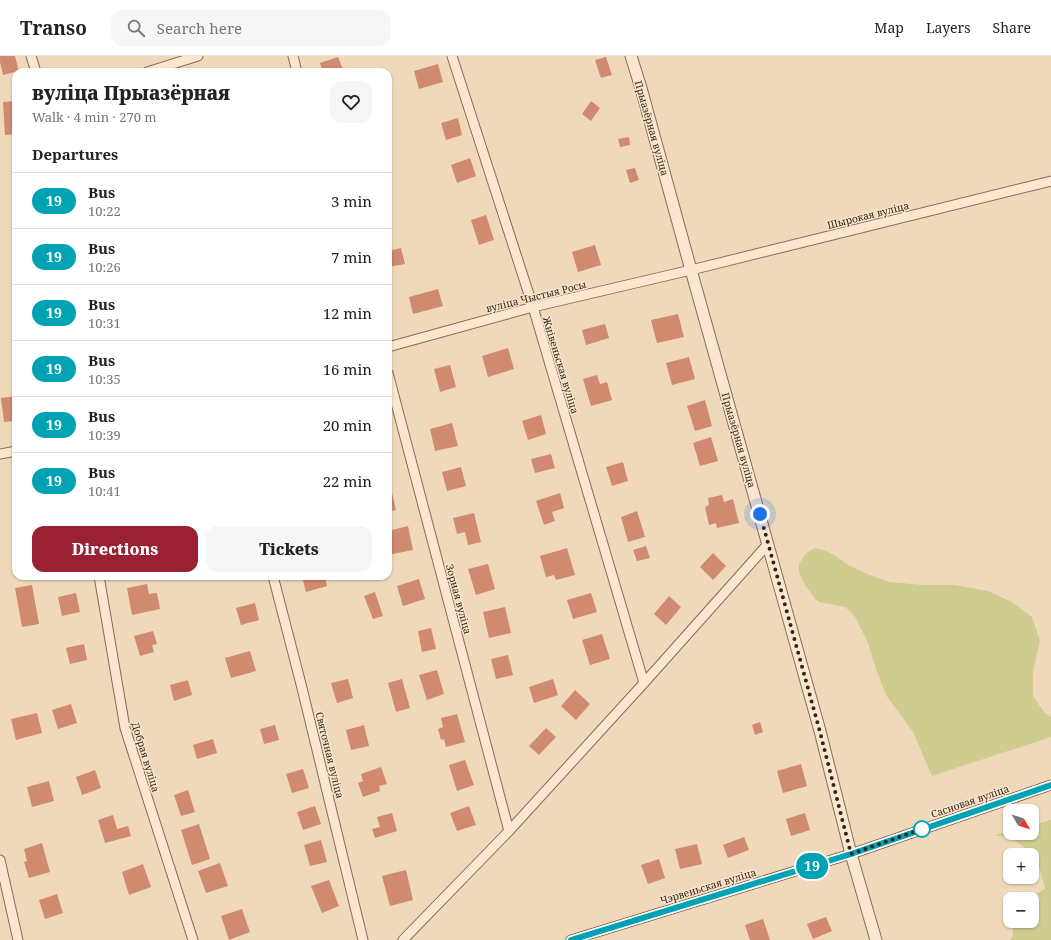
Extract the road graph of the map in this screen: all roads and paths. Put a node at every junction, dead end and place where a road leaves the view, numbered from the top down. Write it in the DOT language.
graph roads {
  1 [pos="31,56"];
  2 [pos="198,56"];
  3 [pos="292,56"];
  4 [pos="452,56"];
  5 [pos="631,56"];
  6 [pos="35,68"];
  7 [pos="160,68"];
  8 [pos="296,68"];
  9 [pos="1051,181"];
  10 [pos="691,270"];
  11 [pos="532,307"];
  12 [pos="392,347"];
  13 [pos="392,388"];
  14 [pos="12,452"];
  15 [pos="0,454"];
  16 [pos="768,544"];
  17 [pos="100,580"];
  18 [pos="274,580"];
  19 [pos="644,683"];
  20 [pos="1051,785"];
  21 [pos="509,831"];
  22 [pos="851,854"];
  23 [pos="0,860"];
  24 [pos="18,940"];
  25 [pos="193,940"];
  26 [pos="363,940"];
  27 [pos="403,940"];
  28 [pos="571,940"];
  29 [pos="876,940"];
  1 -- 6 [label="street"];
  2 -- 7 [label="street"];
  3 -- 8 [label="street"];
  4 -- 11 [label="street, Жнівеньская вуліца"];
  5 -- 10 [label="street, Прыазёрная вуліца"];
  9 -- 10 [label="street, Шырокая вуліца"];
  10 -- 11 [label="street, вуліца Чыстыя Росы"];
  10 -- 16 [label="street, Прыазёрная вуліца"];
  11 -- 12 [label="street, вуліца Чыстыя Росы"];
  11 -- 19 [label="street, Жнівеньская вуліца"];
  13 -- 21 [label="street, Зорная вуліца"];
  14 -- 15 [label="street"];
  16 -- 19 [label="street"];
  16 -- 22 [label="street, Прыазёрная вуліца"];
  17 -- 25 [label="street, Добрая вуліца"];
  18 -- 26 [label="street, Святочная вуліца"];
  19 -- 21 [label="street"];
  20 -- 22 [label="street, Сасновая вуліца"];
  21 -- 27 [label="street"];
  22 -- 28 [label="street, Чэрвеньская вуліца"];
  22 -- 29 [label="street, Прыазёрная вуліца"];
  23 -- 24 [label="street"];
}
